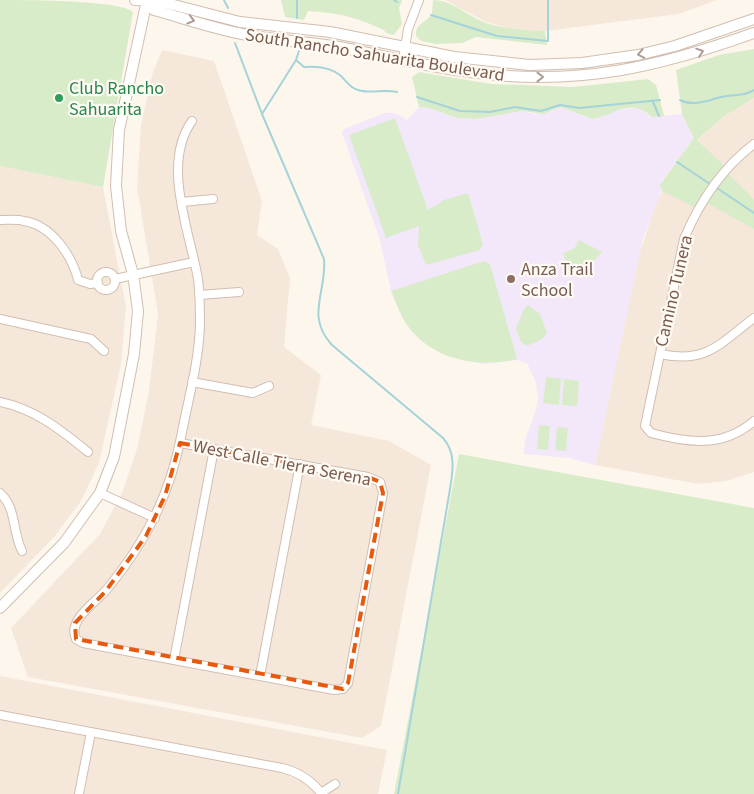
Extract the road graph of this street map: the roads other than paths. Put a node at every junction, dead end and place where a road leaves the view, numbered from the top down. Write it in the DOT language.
graph roads {
  1 [pos="135,0"];
  2 [pos="420,0"];
  3 [pos="146,1"];
  4 [pos="754,19"];
  5 [pos="754,33"];
  6 [pos="404,48"];
  7 [pos="404,60"];
  8 [pos="192,121"];
  9 [pos="754,144"];
  10 [pos="213,199"];
  11 [pos="182,202"];
  12 [pos="0,220"];
  13 [pos="194,262"];
  14 [pos="133,274"];
  15 [pos="115,279"];
  16 [pos="98,283"];
  17 [pos="240,292"];
  18 [pos="199,296"];
  19 [pos="754,318"];
  20 [pos="0,319"];
  21 [pos="104,351"];
  22 [pos="660,354"];
  23 [pos="192,382"];
  24 [pos="269,386"];
  25 [pos="0,402"];
  26 [pos="754,421"];
  27 [pos="180,442"];
  28 [pos="214,449"];
  29 [pos="88,452"];
  30 [pos="300,464"];
  31 [pos="0,493"];
  32 [pos="100,493"];
  33 [pos="21,509"];
  34 [pos="12,512"];
  35 [pos="155,518"];
  36 [pos="22,551"];
  37 [pos="0,608"];
  38 [pos="174,660"];
  39 [pos="260,676"];
  40 [pos="0,715"];
  41 [pos="91,732"];
  42 [pos="335,784"];
  43 [pos="80,794"];
  44 [pos="322,794"];
  1 -- 3 [label="street, South Rancho Sahuarita Boulevard"];
  2 -- 6 [label="street"];
  3 -- 6 [label="street, South Rancho Sahuarita Boulevard"];
  3 -- 7 [label="street, South Rancho Sahuarita Boulevard, one-way"];
  3 -- 14 [label="street"];
  4 -- 6 [label="street, South Rancho Sahuarita Boulevard, one-way"];
  7 -- 5 [label="street, South Rancho Sahuarita Boulevard, one-way"];
  6 -- 7 [label="street"];
  8 -- 11 [label="street"];
  9 -- 22 [label="street, Camino Tunera"];
  10 -- 11 [label="street"];
  11 -- 13 [label="street"];
  12 -- 16 [label="street"];
  13 -- 14 [label="street"];
  13 -- 18 [label="street"];
  14 -- 15 [label="street"];
  14 -- 32 [label="street"];
  15 -- 16 [label="street"];
  15 -- 16 [label="street"];
  17 -- 18 [label="street"];
  18 -- 23 [label="street"];
  19 -- 22 [label="street"];
  20 -- 21 [label="street"];
  22 -- 26 [label="street, Camino Tunera"];
  23 -- 24 [label="street"];
  23 -- 27 [label="street"];
  25 -- 29 [label="street"];
  27 -- 28 [label="street, West Calle Tierra Serena"];
  27 -- 35 [label="street"];
  28 -- 30 [label="street, West Calle Tierra Serena"];
  28 -- 38 [label="street"];
  30 -- 39 [label="street"];
  30 -- 39 [label="street, West Calle Tierra Serena"];
  31 -- 34 [label="street"];
  32 -- 35 [label="street"];
  32 -- 37 [label="street"];
  33 -- 34 [label="street"];
  34 -- 36 [label="street"];
  35 -- 38 [label="street"];
  38 -- 39 [label="street"];
  40 -- 41 [label="street"];
  41 -- 43 [label="street"];
  41 -- 44 [label="street"];
  42 -- 44 [label="street"];
}
